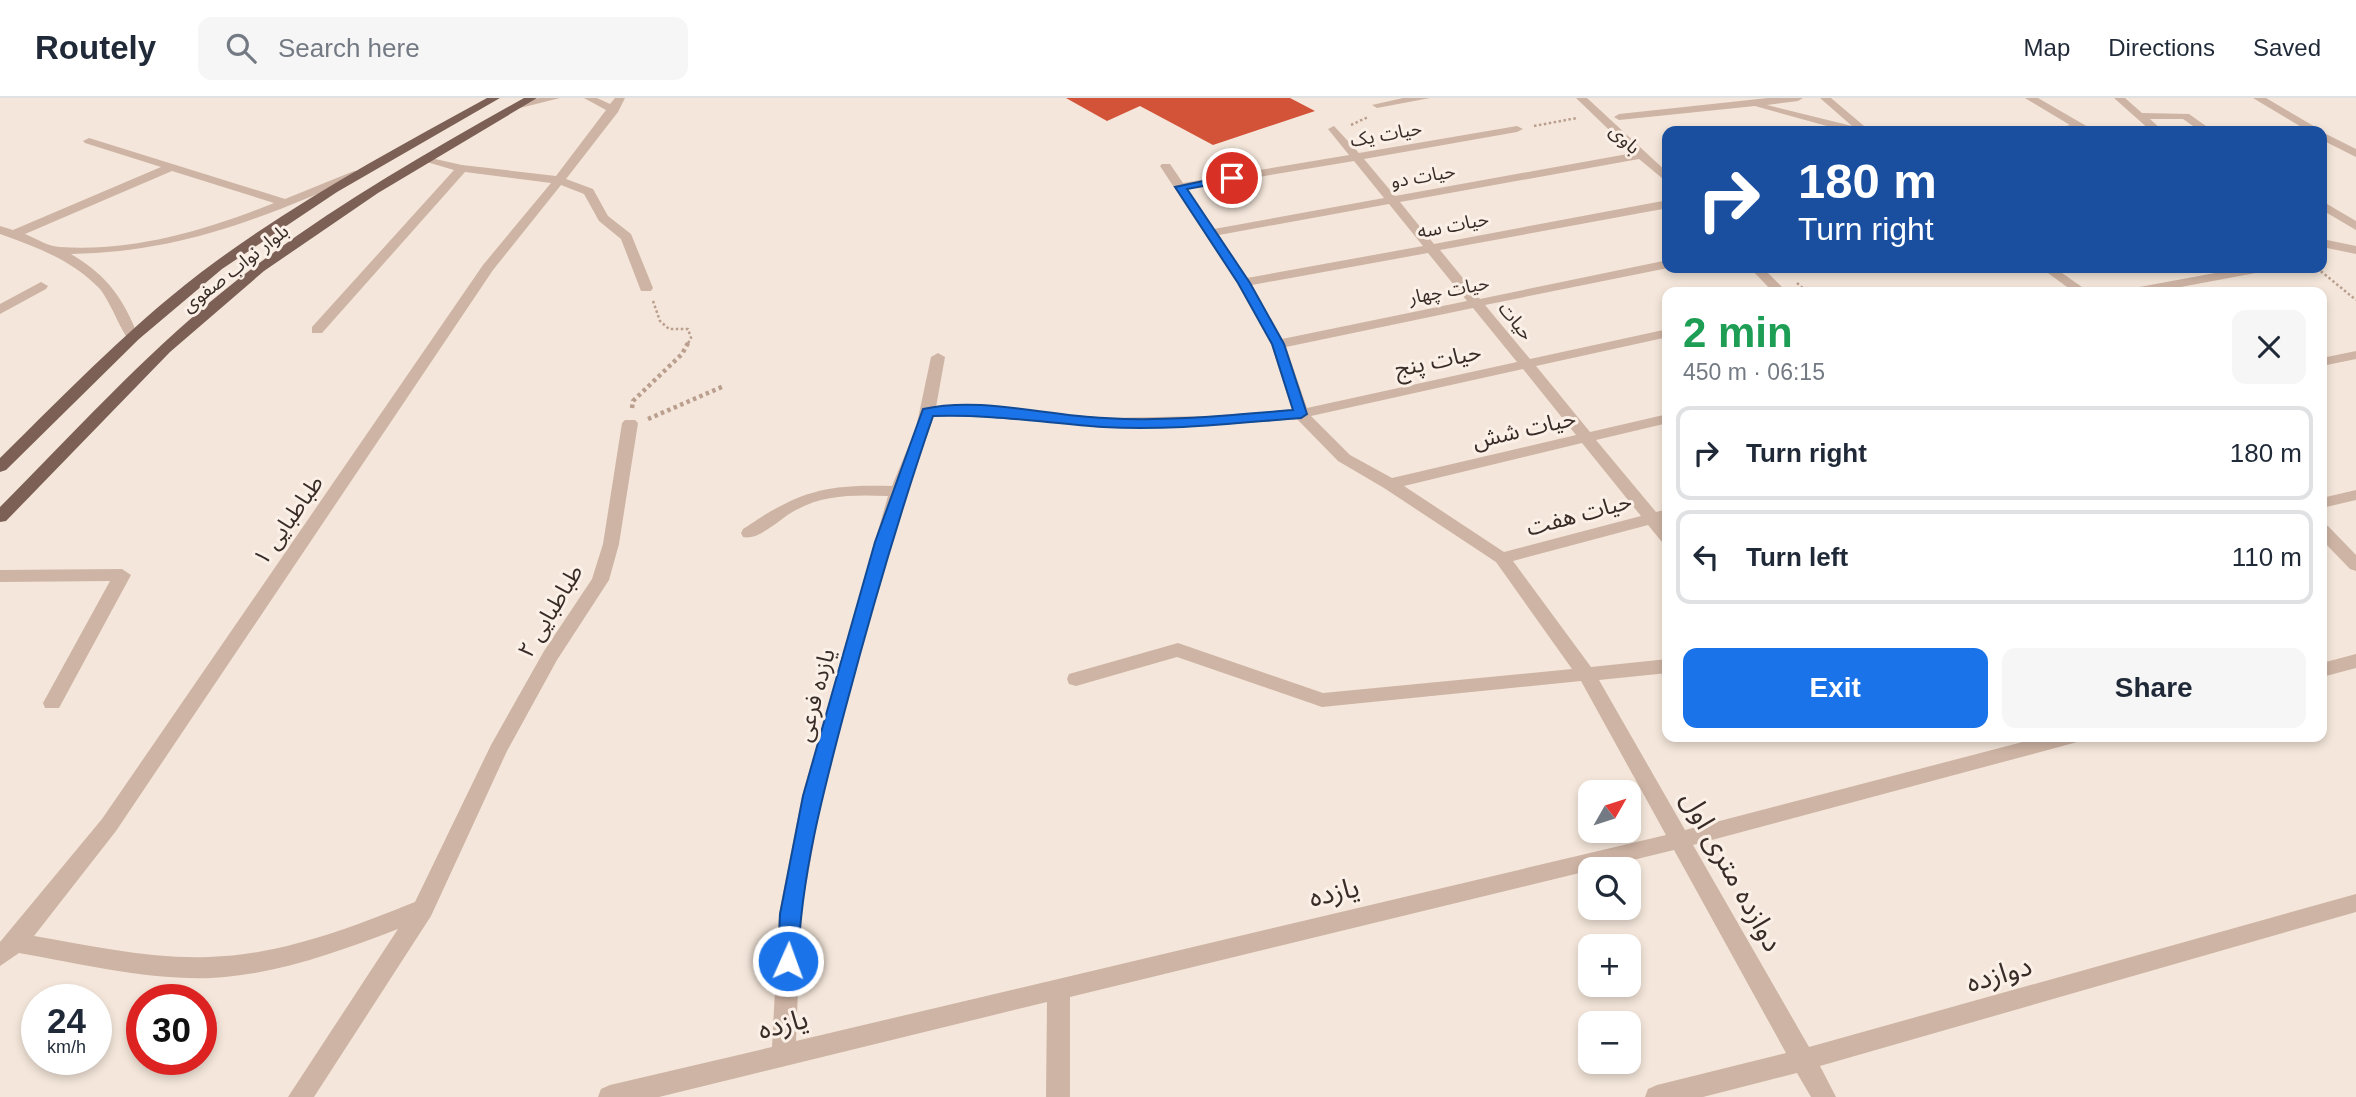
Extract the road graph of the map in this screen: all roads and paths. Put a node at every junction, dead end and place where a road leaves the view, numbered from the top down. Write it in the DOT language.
graph roads {
  1 [pos="495,98"];
  2 [pos="555,98"];
  3 [pos="589,98"];
  4 [pos="1425,98"];
  5 [pos="1581,98"];
  6 [pos="1726,98"];
  7 [pos="1798,98"];
  8 [pos="1825,98"];
  9 [pos="2030,98"];
  10 [pos="2119,98"];
  11 [pos="2258,98"];
  12 [pos="526,101"];
  13 [pos="1749,103"];
  14 [pos="617,104"];
  15 [pos="1377,106"];
  16 [pos="1599,114"];
  17 [pos="2140,116"];
  18 [pos="1619,117"];
  19 [pos="1838,126"];
  20 [pos="1858,126"];
  21 [pos="2080,126"];
  22 [pos="2151,126"];
  23 [pos="2200,126"];
  24 [pos="2307,126"];
  25 [pos="1334,129"];
  26 [pos="1517,129"];
  27 [pos="2327,138"];
  28 [pos="89,141"];
  29 [pos="2356,154"];
  30 [pos="1643,155"];
  31 [pos="1357,156"];
  32 [pos="426,160"];
  33 [pos="1166,166"];
  34 [pos="172,167"];
  35 [pos="462,168"];
  36 [pos="358,173"];
  37 [pos="1662,174"];
  38 [pos="559,180"];
  39 [pos="1180,187"];
  40 [pos="1392,200"];
  41 [pos="286,203"];
  42 [pos="1662,205"];
  43 [pos="2327,208"];
  44 [pos="2356,226"];
  45 [pos="6,232"];
  46 [pos="1210,233"];
  47 [pos="2327,244"];
  48 [pos="1432,248"];
  49 [pos="2356,250"];
  50 [pos="60,251"];
  51 [pos="1662,265"];
  52 [pos="1761,273"];
  53 [pos="2054,273"];
  54 [pos="2235,273"];
  55 [pos="2323,273"];
  56 [pos="1244,283"];
  57 [pos="41,286"];
  58 [pos="1775,287"];
  59 [pos="2075,287"];
  60 [pos="2160,287"];
  61 [pos="646,288"];
  62 [pos="2356,300"];
  63 [pos="1478,305"];
  64 [pos="0,310"];
  65 [pos="317,330"];
  66 [pos="1662,334"];
  67 [pos="132,338"];
  68 [pos="1278,344"];
  69 [pos="2356,355"];
  70 [pos="937,357"];
  71 [pos="2327,361"];
  72 [pos="1526,364"];
  73 [pos="724,386"];
  74 [pos="928,412"];
  75 [pos="1301,414"];
  76 [pos="1662,419"];
  77 [pos="630,423"];
  78 [pos="1586,437"];
  79 [pos="0,467"];
  80 [pos="1390,484"];
  81 [pos="898,491"];
  82 [pos="2356,495"];
  83 [pos="2327,502"];
  84 [pos="1660,516"];
  85 [pos="0,517"];
  86 [pos="749,533"];
  87 [pos="2327,535"];
  88 [pos="1502,558"];
  89 [pos="2356,565"];
  90 [pos="0,576"];
  91 [pos="2356,661"];
  92 [pos="1662,667"];
  93 [pos="2327,669"];
  94 [pos="1587,675"];
  95 [pos="1076,679"];
  96 [pos="52,704"];
  97 [pos="2051,742"];
  98 [pos="1679,840"];
  99 [pos="2356,903"];
  100 [pos="423,909"];
  101 [pos="7,950"];
  102 [pos="1059,987"];
  103 [pos="785,1055"];
  104 [pos="1803,1060"];
  105 [pos="300,1097"];
  106 [pos="610,1097"];
  107 [pos="1058,1097"];
  108 [pos="1657,1097"];
  109 [pos="1824,1097"];
  1 -- 36 [label="main road, بلوار نواب صفوی"];
  2 -- 12 [label="street"];
  3 -- 14 [label="street"];
  4 -- 15 [label="street"];
  5 -- 16 [label="street, باوی"];
  6 -- 13 [label="street"];
  7 -- 13 [label="street"];
  8 -- 20 [label="street"];
  9 -- 21 [label="street"];
  10 -- 17 [label="street"];
  11 -- 24 [label="street"];
  12 -- 32 [label="main road, بلوار نواب صفوی"];
  13 -- 18 [label="street"];
  13 -- 19 [label="street"];
  14 -- 38 [label="street, طباطبایی ۱"];
  15 -- 25 [label="path"];
  16 -- 26 [label="path"];
  16 -- 30 [label="street, باوی"];
  17 -- 22 [label="street"];
  17 -- 23 [label="street"];
  25 -- 31 [label="street, حیات"];
  26 -- 31 [label="street, حیات یک"];
  27 -- 29 [label="street"];
  28 -- 34 [label="street"];
  30 -- 37 [label="street, باوی"];
  30 -- 40 [label="street, حیات دو"];
  31 -- 39 [label="street, حیات یک"];
  31 -- 40 [label="street, حیات"];
  32 -- 35 [label="street"];
  32 -- 85 [label="main road, بلوار نواب صفوی"];
  33 -- 39 [label="street"];
  34 -- 41 [label="street"];
  34 -- 45 [label="street"];
  35 -- 38 [label="street"];
  35 -- 65 [label="street"];
  36 -- 41 [label="street"];
  36 -- 67 [label="main road, بلوار نواب صفوی"];
  38 -- 61 [label="street"];
  38 -- 101 [label="street, طباطبایی ۱"];
  39 -- 46 [label="street"];
  40 -- 46 [label="street, حیات دو"];
  40 -- 48 [label="street, حیات"];
  41 -- 50 [label="street"];
  42 -- 48 [label="street, حیات سه"];
  43 -- 44 [label="street"];
  45 -- 50 [label="street"];
  46 -- 56 [label="street"];
  47 -- 49 [label="street"];
  48 -- 56 [label="street, حیات سه"];
  48 -- 63 [label="street, حیات"];
  50 -- 67 [label="street"];
  51 -- 63 [label="street, حیات چهار"];
  52 -- 58 [label="street"];
  53 -- 59 [label="street"];
  54 -- 60 [label="street"];
  55 -- 62 [label="path"];
  56 -- 68 [label="street"];
  57 -- 64 [label="street"];
  61 -- 77 [label="path"];
  63 -- 68 [label="street, حیات چهار"];
  63 -- 72 [label="street, حیات"];
  66 -- 72 [label="street, حیات پنج"];
  67 -- 79 [label="main road, بلوار نواب صفوی"];
  68 -- 75 [label="street"];
  69 -- 71 [label="street"];
  70 -- 74 [label="street, یازده فرعی"];
  72 -- 75 [label="street, حیات پنج"];
  72 -- 78 [label="street, حیات"];
  73 -- 77 [label="path"];
  74 -- 75 [label="street, حیات پنج"];
  74 -- 81 [label="street, یازده فرعی"];
  75 -- 80 [label="street"];
  76 -- 78 [label="street, حیات شش"];
  77 -- 100 [label="street, طباطبایی ۲"];
  78 -- 80 [label="street, حیات شش"];
  78 -- 84 [label="street, حیات"];
  80 -- 88 [label="street"];
  81 -- 86 [label="street"];
  81 -- 103 [label="street, یازده فرعی"];
  82 -- 83 [label="street"];
  84 -- 88 [label="street, حیات هفت"];
  87 -- 89 [label="street"];
  88 -- 94 [label="street, دوازده متری اول"];
  90 -- 96 [label="street"];
  91 -- 93 [label="street"];
  92 -- 94 [label="street"];
  94 -- 95 [label="street"];
  94 -- 98 [label="street, دوازده متری اول"];
  97 -- 98 [label="street, یازده"];
  98 -- 102 [label="street, یازده"];
  98 -- 104 [label="street, دوازده متری اول"];
  99 -- 104 [label="street, دوازده"];
  100 -- 101 [label="street"];
  100 -- 105 [label="street, طباطبایی ۲"];
  102 -- 103 [label="street, یازده"];
  102 -- 107 [label="street"];
  103 -- 106 [label="street, یازده"];
  104 -- 108 [label="street, دوازده"];
  104 -- 109 [label="street, دوازده متری اول"];
}
